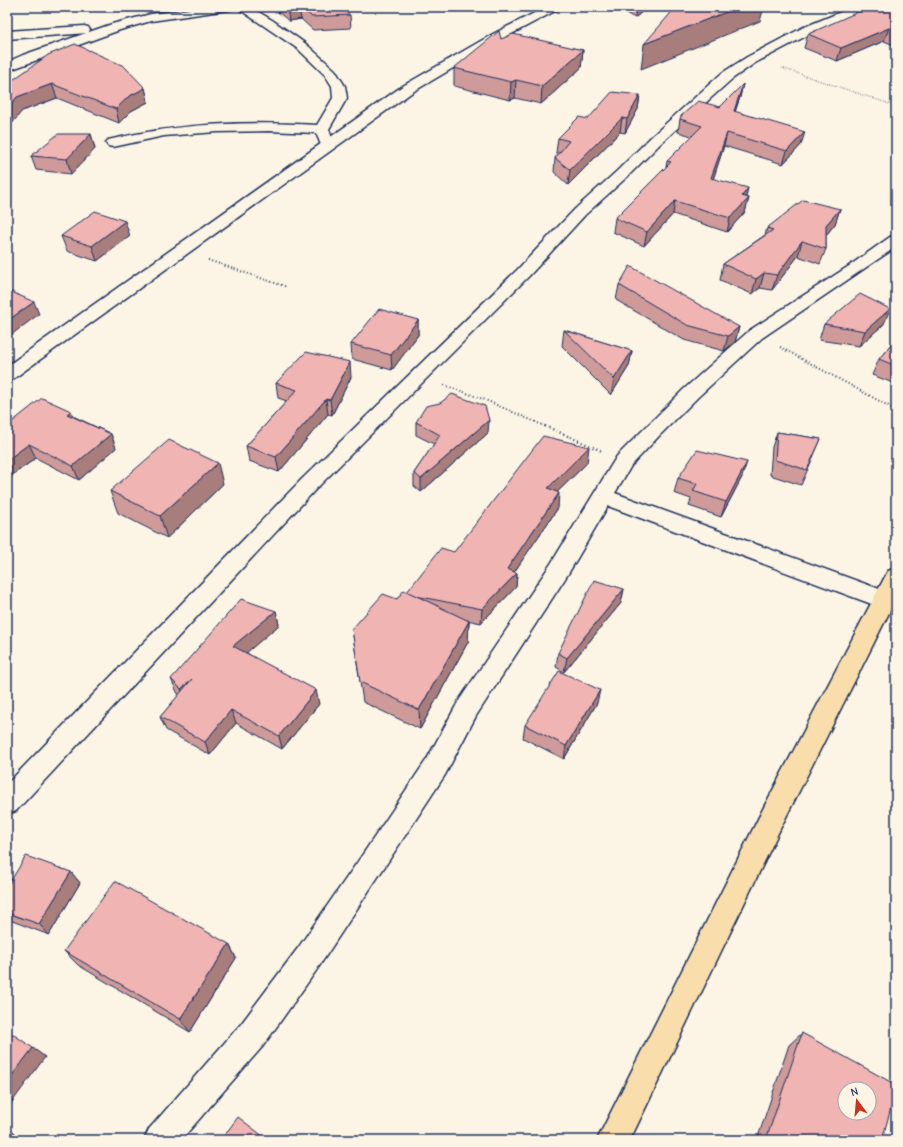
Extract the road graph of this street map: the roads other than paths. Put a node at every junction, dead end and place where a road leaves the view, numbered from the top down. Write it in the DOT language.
graph roads {
  1 [pos="228,7"];
  2 [pos="242,7"];
  3 [pos="555,7"];
  4 [pos="863,7"];
  5 [pos="116,27"];
  6 [pos="7,35"];
  7 [pos="7,67"];
  8 [pos="322,129"];
  9 [pos="113,143"];
  10 [pos="329,147"];
  11 [pos="896,240"];
  12 [pos="7,375"];
  13 [pos="602,496"];
  14 [pos="890,588"];
  15 [pos="7,802"];
  16 [pos="160,1140"];
  17 [pos="613,1140"];
  1 -- 5 [label="street"];
  2 -- 8 [label="street"];
  3 -- 10 [label="street"];
  4 -- 15 [label="street"];
  5 -- 6 [label="street"];
  5 -- 7 [label="street"];
  8 -- 9 [label="street"];
  8 -- 10 [label="street"];
  10 -- 12 [label="street"];
  11 -- 13 [label="street"];
  13 -- 14 [label="street"];
  13 -- 16 [label="street"];
  14 -- 17 [label="highway"];
}
